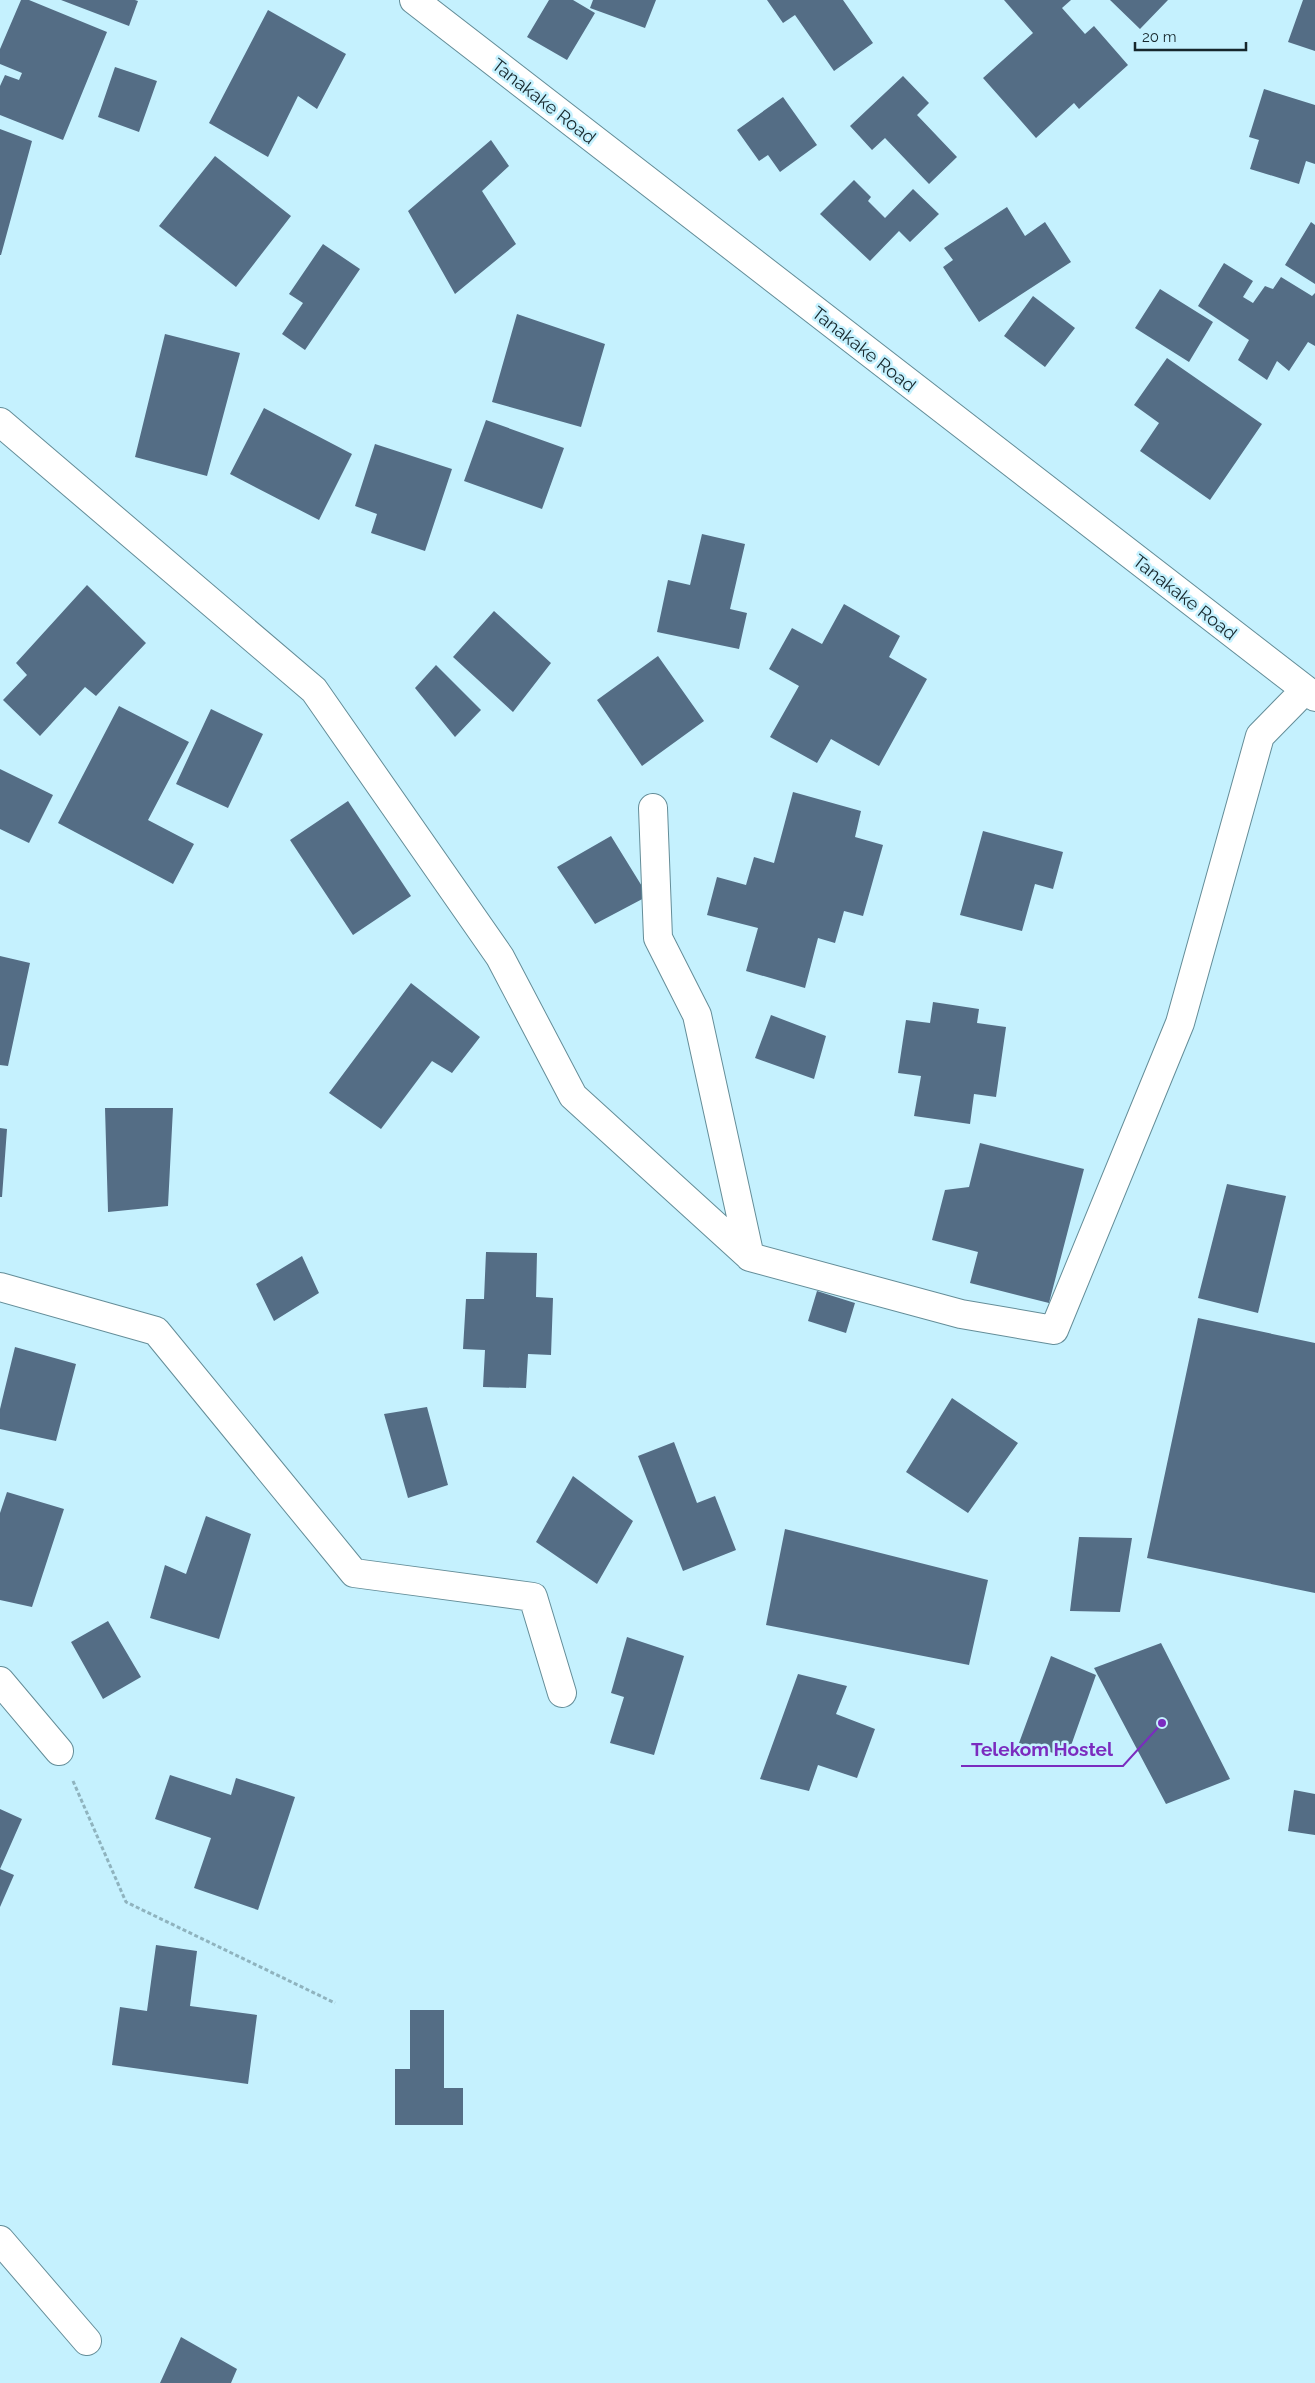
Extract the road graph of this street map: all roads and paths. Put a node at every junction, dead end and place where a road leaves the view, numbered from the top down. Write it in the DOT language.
graph roads {
  1 [pos="414,0"];
  2 [pos="0,422"];
  3 [pos="1310,694"];
  4 [pos="653,808"];
  5 [pos="750,1257"];
  6 [pos="0,1287"];
  7 [pos="0,1681"];
  8 [pos="562,1693"];
  9 [pos="59,1751"];
  10 [pos="335,2003"];
  11 [pos="0,2240"];
  12 [pos="87,2341"];
  1 -- 3 [label="street, Tanakake Road"];
  2 -- 5 [label="street"];
  3 -- 5 [label="street"];
  4 -- 5 [label="street"];
  6 -- 8 [label="street"];
  7 -- 9 [label="street"];
  9 -- 10 [label="path"];
  11 -- 12 [label="street"];
}
